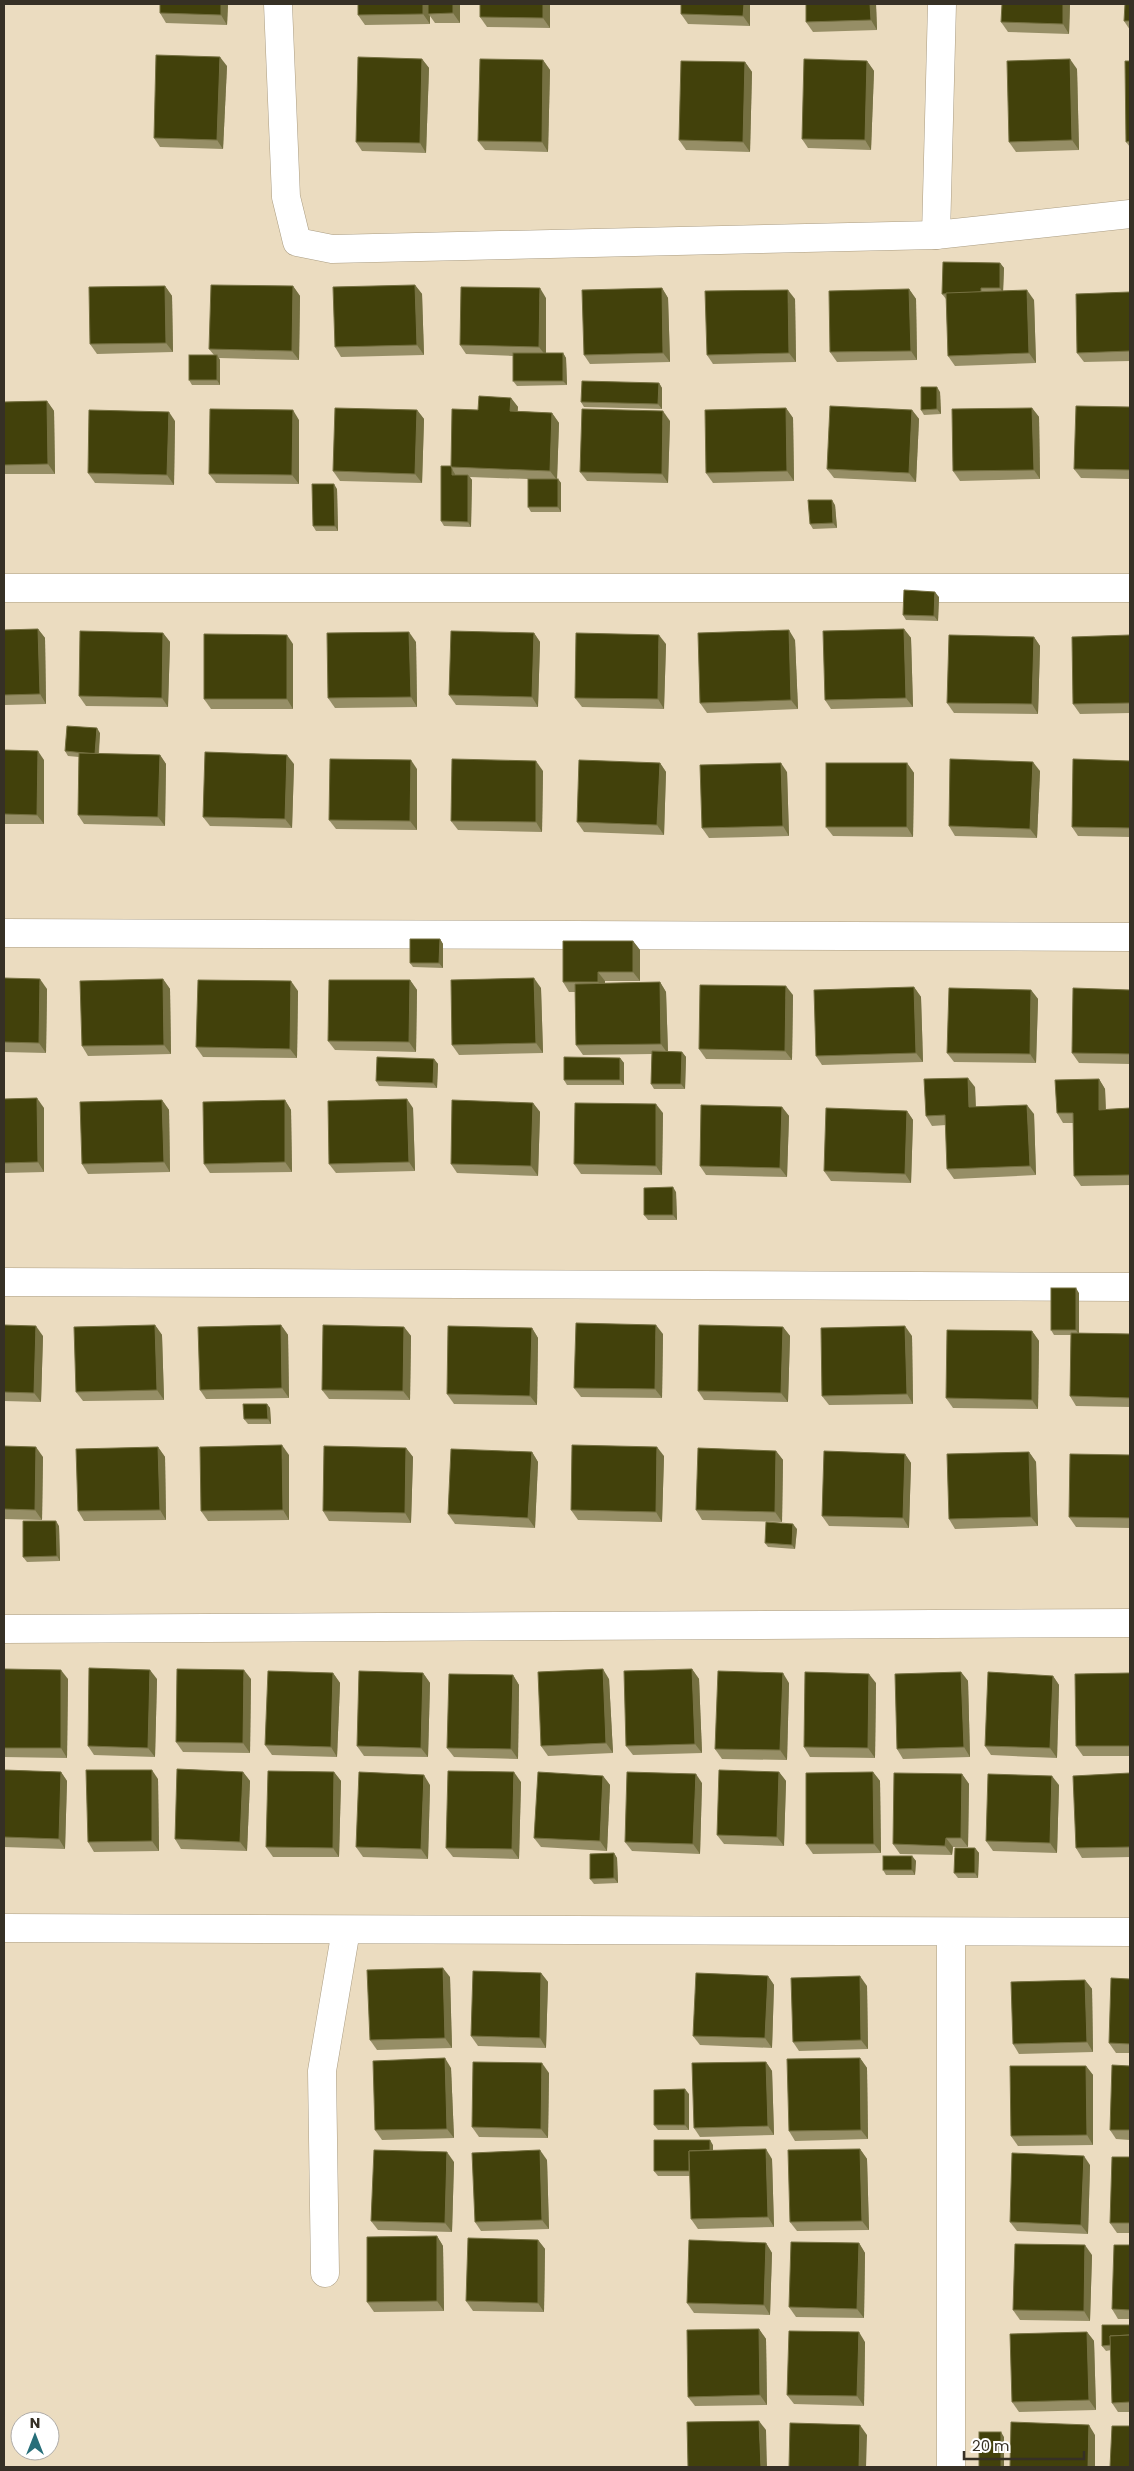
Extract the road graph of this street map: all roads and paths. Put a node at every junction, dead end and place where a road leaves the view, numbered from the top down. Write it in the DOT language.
graph roads {
  1 [pos="278,4"];
  2 [pos="942,4"];
  3 [pos="1130,214"];
  4 [pos="936,235"];
  5 [pos="4,588"];
  6 [pos="1130,588"];
  7 [pos="4,933"];
  8 [pos="1130,937"];
  9 [pos="4,1282"];
  10 [pos="1130,1287"];
  11 [pos="1130,1623"];
  12 [pos="4,1628"];
  13 [pos="4,1928"];
  14 [pos="346,1930"];
  15 [pos="951,1932"];
  16 [pos="1130,1932"];
  17 [pos="325,2273"];
  18 [pos="951,2467"];
  1 -- 4 [label="street"];
  2 -- 4 [label="street"];
  3 -- 4 [label="street"];
  5 -- 6 [label="street"];
  7 -- 8 [label="street"];
  9 -- 10 [label="street"];
  11 -- 12 [label="street"];
  13 -- 14 [label="street"];
  14 -- 15 [label="street"];
  14 -- 17 [label="street"];
  15 -- 16 [label="street"];
  15 -- 18 [label="street"];
}
